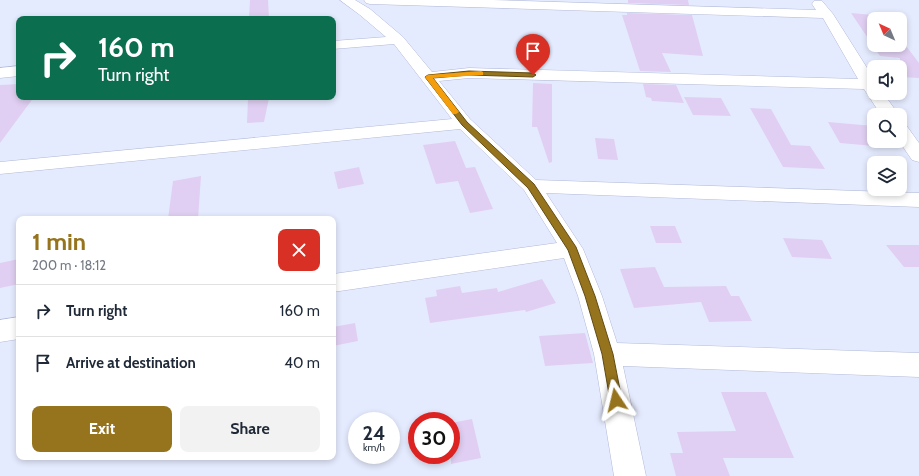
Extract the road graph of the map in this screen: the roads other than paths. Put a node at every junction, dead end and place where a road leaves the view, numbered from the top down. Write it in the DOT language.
graph roads {
  1 [pos="346,0"];
  2 [pos="814,0"];
  3 [pos="386,1"];
  4 [pos="367,6"];
  5 [pos="827,14"];
  6 [pos="398,40"];
  7 [pos="336,45"];
  8 [pos="16,71"];
  9 [pos="0,72"];
  10 [pos="428,77"];
  11 [pos="867,82"];
  12 [pos="867,90"];
  13 [pos="464,123"];
  14 [pos="907,139"];
  15 [pos="919,156"];
  16 [pos="0,168"];
  17 [pos="531,186"];
  18 [pos="919,200"];
  19 [pos="572,249"];
  20 [pos="336,283"];
  21 [pos="16,328"];
  22 [pos="0,331"];
  23 [pos="607,354"];
  24 [pos="919,365"];
  25 [pos="630,476"];
  1 -- 4 [label="street"];
  2 -- 5 [label="street"];
  3 -- 4 [label="street"];
  3 -- 5 [label="street"];
  4 -- 6 [label="street"];
  5 -- 11 [label="street"];
  6 -- 7 [label="street"];
  6 -- 10 [label="street"];
  8 -- 9 [label="street"];
  10 -- 12 [label="street"];
  10 -- 13 [label="street"];
  13 -- 16 [label="street"];
  13 -- 17 [label="street"];
  14 -- 15 [label="street"];
  17 -- 18 [label="street"];
  17 -- 19 [label="street"];
  19 -- 20 [label="street"];
  19 -- 23 [label="street"];
  21 -- 22 [label="street"];
  23 -- 24 [label="street"];
  23 -- 25 [label="street"];
}
